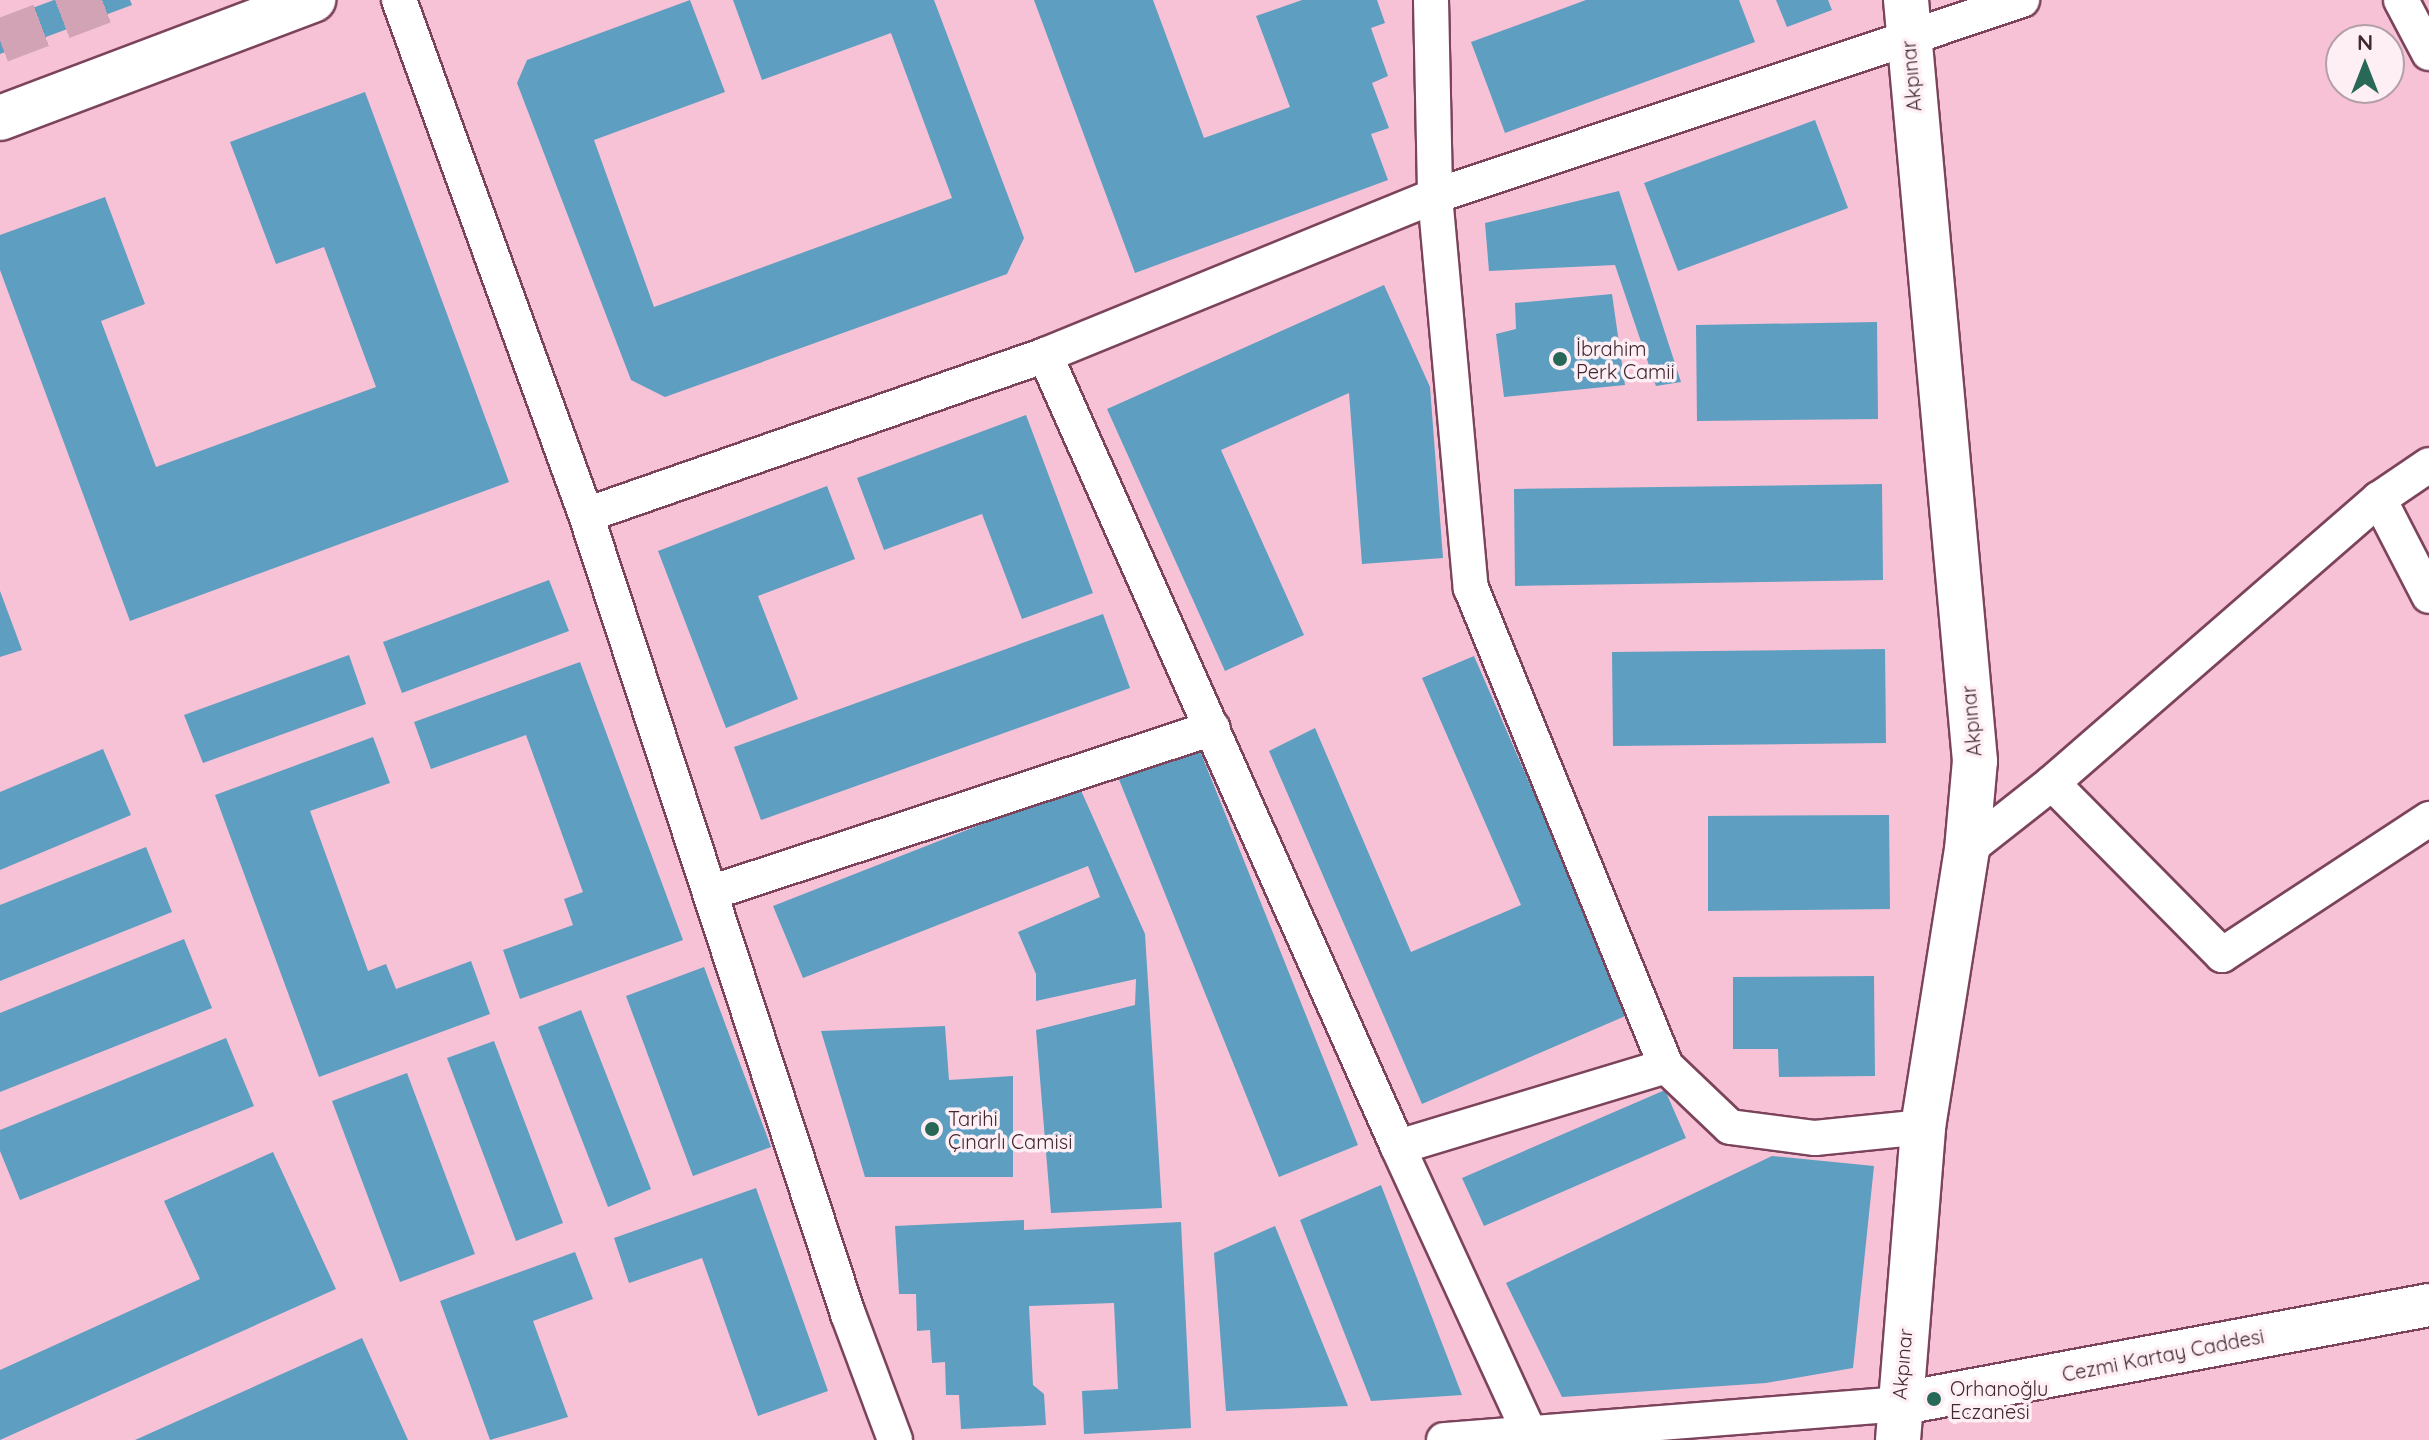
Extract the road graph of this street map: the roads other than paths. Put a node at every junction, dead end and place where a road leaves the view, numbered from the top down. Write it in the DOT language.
graph roads {
  1 [pos="313,0"];
  2 [pos="399,0"];
  3 [pos="1431,0"];
  4 [pos="2022,0"];
  5 [pos="2401,0"];
  6 [pos="1907,20"];
  7 [pos="2429,53"];
  8 [pos="0,118"];
  9 [pos="1435,196"];
  10 [pos="1045,355"];
  11 [pos="2429,465"];
  12 [pos="2379,499"];
  13 [pos="586,515"];
  14 [pos="2429,596"];
  15 [pos="1213,728"];
  16 [pos="2052,783"];
  17 [pos="2429,819"];
  18 [pos="1967,850"];
  19 [pos="710,893"];
  20 [pos="1666,1066"];
  21 [pos="1923,1127"];
  22 [pos="1398,1147"];
  23 [pos="2429,1305"];
  24 [pos="1898,1422"];
  25 [pos="1530,1434"];
  26 [pos="895,1440"];
  27 [pos="1444,1440"];
  1 -- 8 [label="main road"];
  2 -- 13 [label="street"];
  3 -- 9 [label="street"];
  4 -- 6 [label="street"];
  5 -- 7 [label="street"];
  6 -- 9 [label="street"];
  6 -- 18 [label="main road, Akpınar"];
  9 -- 10 [label="street"];
  9 -- 20 [label="street"];
  10 -- 13 [label="street"];
  10 -- 15 [label="street"];
  11 -- 12 [label="street"];
  12 -- 14 [label="street"];
  12 -- 16 [label="street"];
  13 -- 19 [label="street"];
  15 -- 19 [label="street"];
  15 -- 22 [label="street"];
  16 -- 17 [label="street"];
  16 -- 18 [label="street"];
  18 -- 21 [label="main road, Akpınar"];
  19 -- 26 [label="street"];
  20 -- 21 [label="street"];
  20 -- 22 [label="street"];
  21 -- 24 [label="main road, Akpınar"];
  22 -- 25 [label="street"];
  23 -- 24 [label="street, Cezmi Kartay Caddesi"];
  24 -- 25 [label="street"];
  25 -- 27 [label="street"];
}
